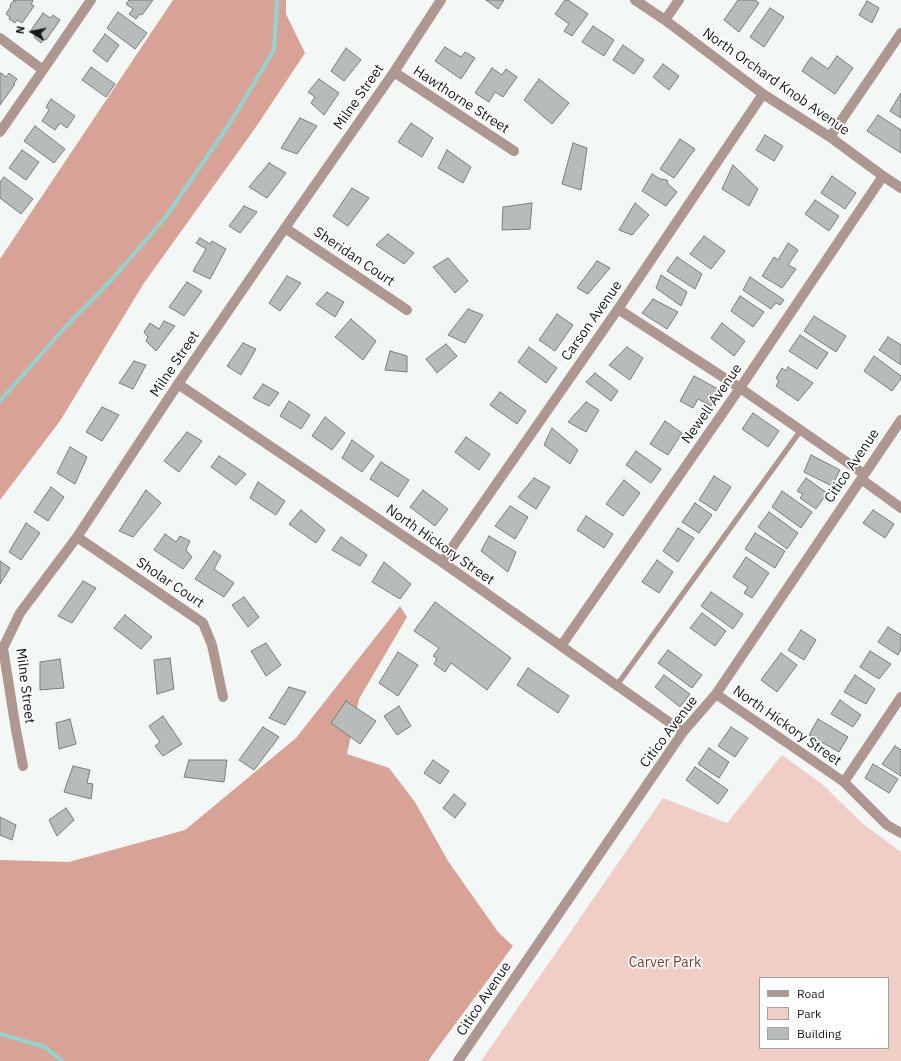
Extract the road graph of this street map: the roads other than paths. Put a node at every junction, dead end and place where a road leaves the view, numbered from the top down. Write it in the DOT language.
graph roads {
  1 [pos="91,0"];
  2 [pos="441,0"];
  3 [pos="635,0"];
  4 [pos="679,0"];
  5 [pos="664,20"];
  6 [pos="901,33"];
  7 [pos="0,38"];
  8 [pos="43,70"];
  9 [pos="394,72"];
  10 [pos="763,94"];
  11 [pos="0,132"];
  12 [pos="830,137"];
  13 [pos="514,151"];
  14 [pos="883,176"];
  15 [pos="901,188"];
  16 [pos="285,228"];
  17 [pos="618,309"];
  18 [pos="407,310"];
  19 [pos="178,384"];
  20 [pos="740,388"];
  21 [pos="901,420"];
  22 [pos="801,430"];
  23 [pos="862,476"];
  24 [pos="901,508"];
  25 [pos="77,537"];
  26 [pos="442,562"];
  27 [pos="561,646"];
  28 [pos="617,685"];
  29 [pos="716,694"];
  30 [pos="223,697"];
  31 [pos="901,697"];
  32 [pos="683,732"];
  33 [pos="23,766"];
  34 [pos="844,782"];
  35 [pos="901,833"];
  36 [pos="458,1061"];
  1 -- 8 [label="street"];
  2 -- 9 [label="street, Milne Street"];
  3 -- 5 [label="street, North Orchard Knob Avenue"];
  4 -- 5 [label="street"];
  5 -- 10 [label="street, North Orchard Knob Avenue"];
  6 -- 12 [label="street"];
  7 -- 8 [label="street"];
  8 -- 11 [label="street"];
  9 -- 13 [label="street, Hawthorne Street"];
  9 -- 16 [label="street, Milne Street"];
  10 -- 12 [label="street, North Orchard Knob Avenue"];
  10 -- 17 [label="street, Carson Avenue"];
  12 -- 14 [label="street, North Orchard Knob Avenue"];
  14 -- 15 [label="street, North Orchard Knob Avenue"];
  14 -- 20 [label="street, Newell Avenue"];
  16 -- 18 [label="street, Sheridan Court"];
  16 -- 19 [label="street, Milne Street"];
  17 -- 20 [label="street"];
  17 -- 26 [label="street, Carson Avenue"];
  19 -- 25 [label="street, Milne Street"];
  19 -- 26 [label="street, North Hickory Street"];
  20 -- 22 [label="street"];
  20 -- 27 [label="street, Newell Avenue"];
  21 -- 23 [label="street, Citico Avenue"];
  22 -- 23 [label="street"];
  22 -- 28 [label="lane"];
  23 -- 24 [label="street"];
  23 -- 29 [label="street, Citico Avenue"];
  25 -- 30 [label="street, Sholar Court"];
  25 -- 33 [label="street, Milne Street"];
  26 -- 27 [label="street, North Hickory Street"];
  27 -- 28 [label="street, North Hickory Street"];
  28 -- 32 [label="street, North Hickory Street"];
  29 -- 32 [label="street, Citico Avenue"];
  29 -- 34 [label="street, North Hickory Street"];
  31 -- 34 [label="street"];
  32 -- 36 [label="street, Citico Avenue"];
  34 -- 35 [label="street, North Hickory Street"];
}
